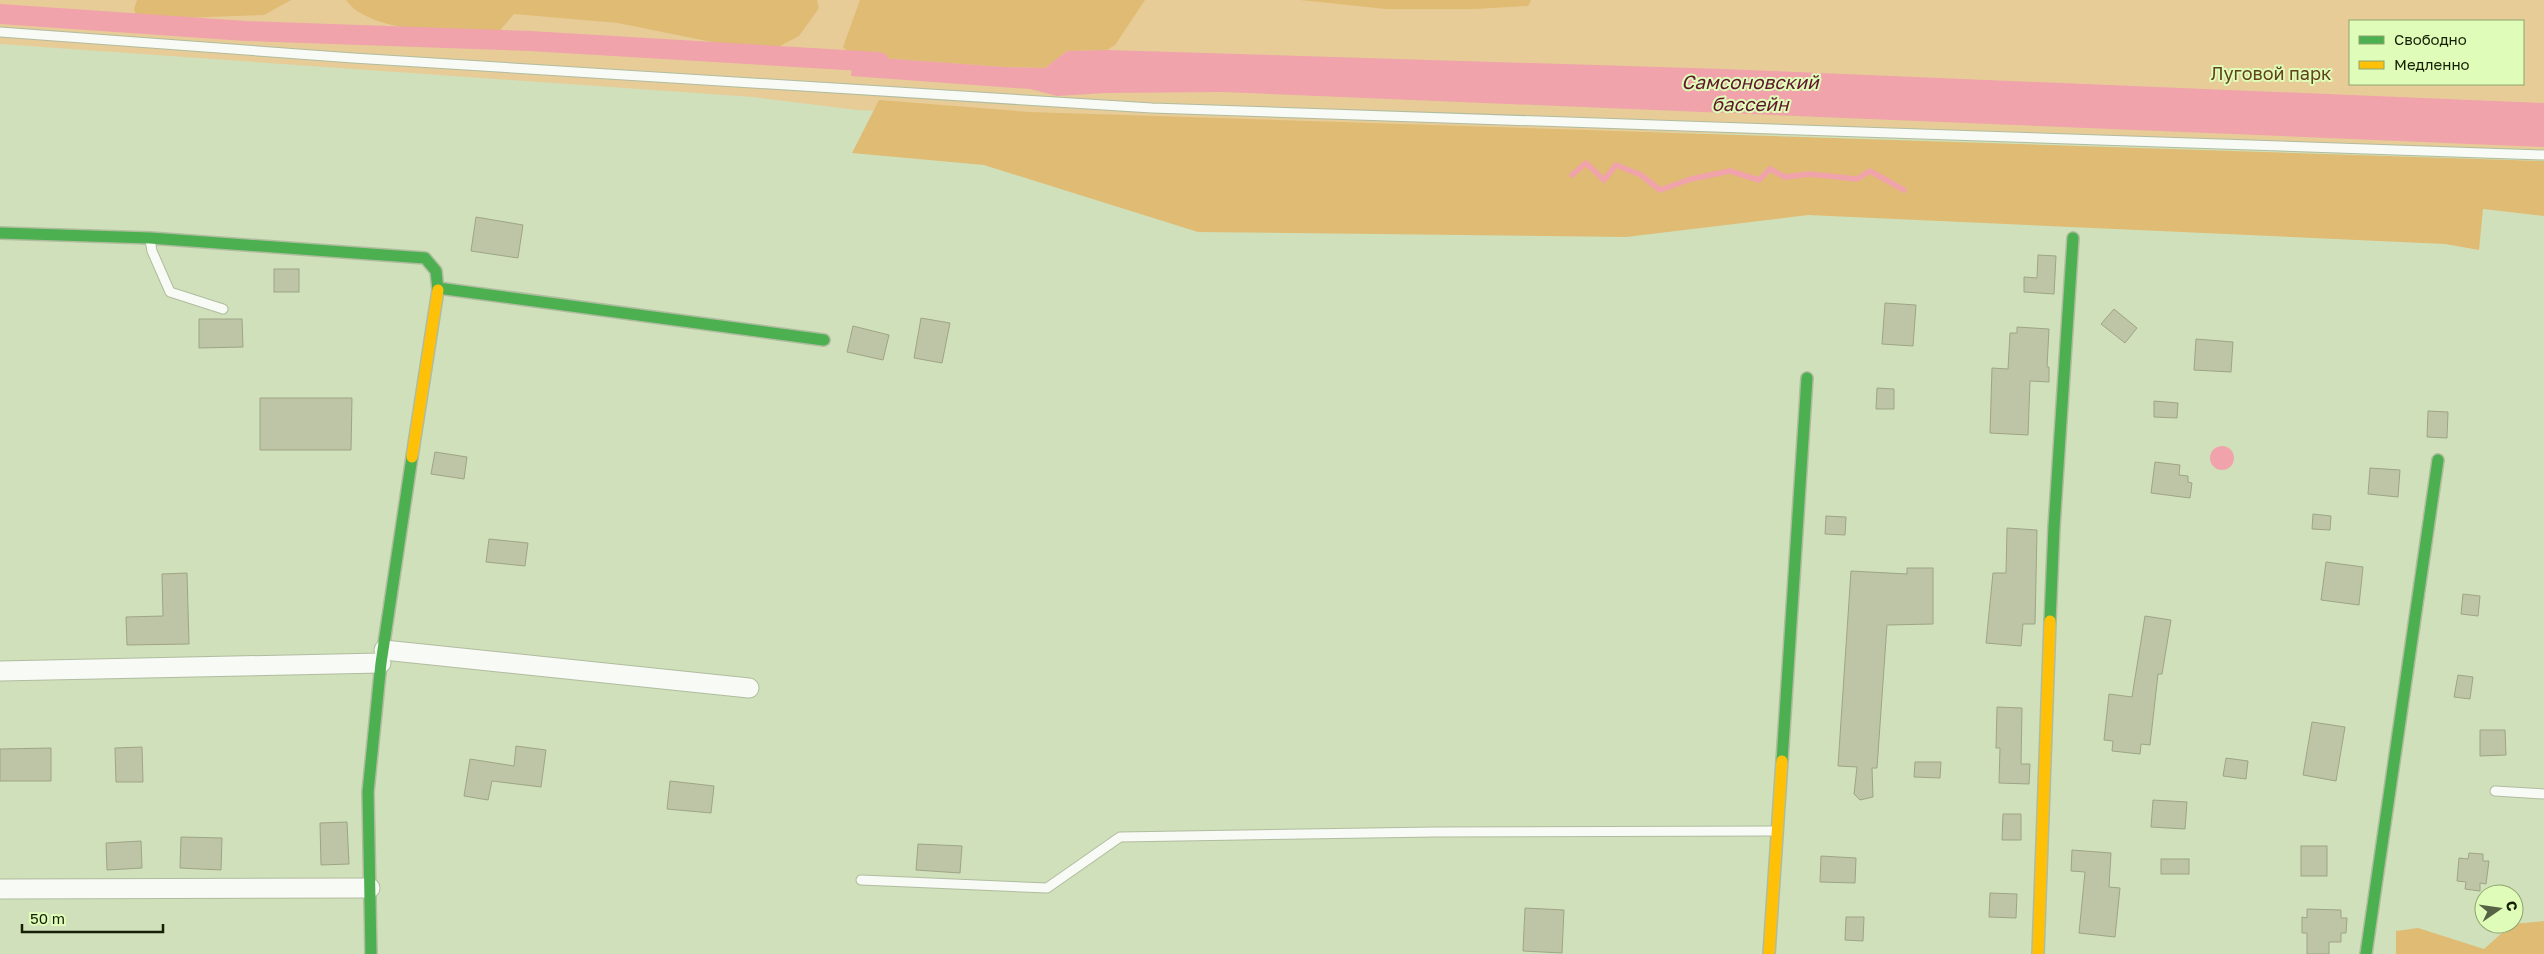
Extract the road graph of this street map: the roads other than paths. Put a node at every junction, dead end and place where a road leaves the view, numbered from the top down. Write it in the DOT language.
graph roads {
  1 [pos="0,32"];
  2 [pos="2544,155"];
  3 [pos="0,233"];
  4 [pos="150,238"];
  5 [pos="2073,238"];
  6 [pos="438,288"];
  7 [pos="223,309"];
  8 [pos="824,340"];
  9 [pos="1807,378"];
  10 [pos="2438,460"];
  11 [pos="383,657"];
  12 [pos="0,671"];
  13 [pos="749,688"];
  14 [pos="2496,791"];
  15 [pos="2544,794"];
  16 [pos="1777,831"];
  17 [pos="861,880"];
  18 [pos="0,888"];
  19 [pos="370,888"];
  20 [pos="371,954"];
  21 [pos="1769,954"];
  22 [pos="2038,954"];
  23 [pos="2366,954"];
  1 -- 2 [label="lane"];
  3 -- 4 [label="street"];
  4 -- 6 [label="street"];
  4 -- 7 [label="lane"];
  5 -- 22 [label="street"];
  6 -- 8 [label="street"];
  6 -- 11 [label="street"];
  9 -- 16 [label="street"];
  10 -- 23 [label="street"];
  11 -- 12 [label="street"];
  11 -- 13 [label="street"];
  11 -- 19 [label="street"];
  14 -- 15 [label="lane"];
  16 -- 17 [label="lane"];
  16 -- 21 [label="street"];
  18 -- 19 [label="street"];
  19 -- 20 [label="street"];
}
